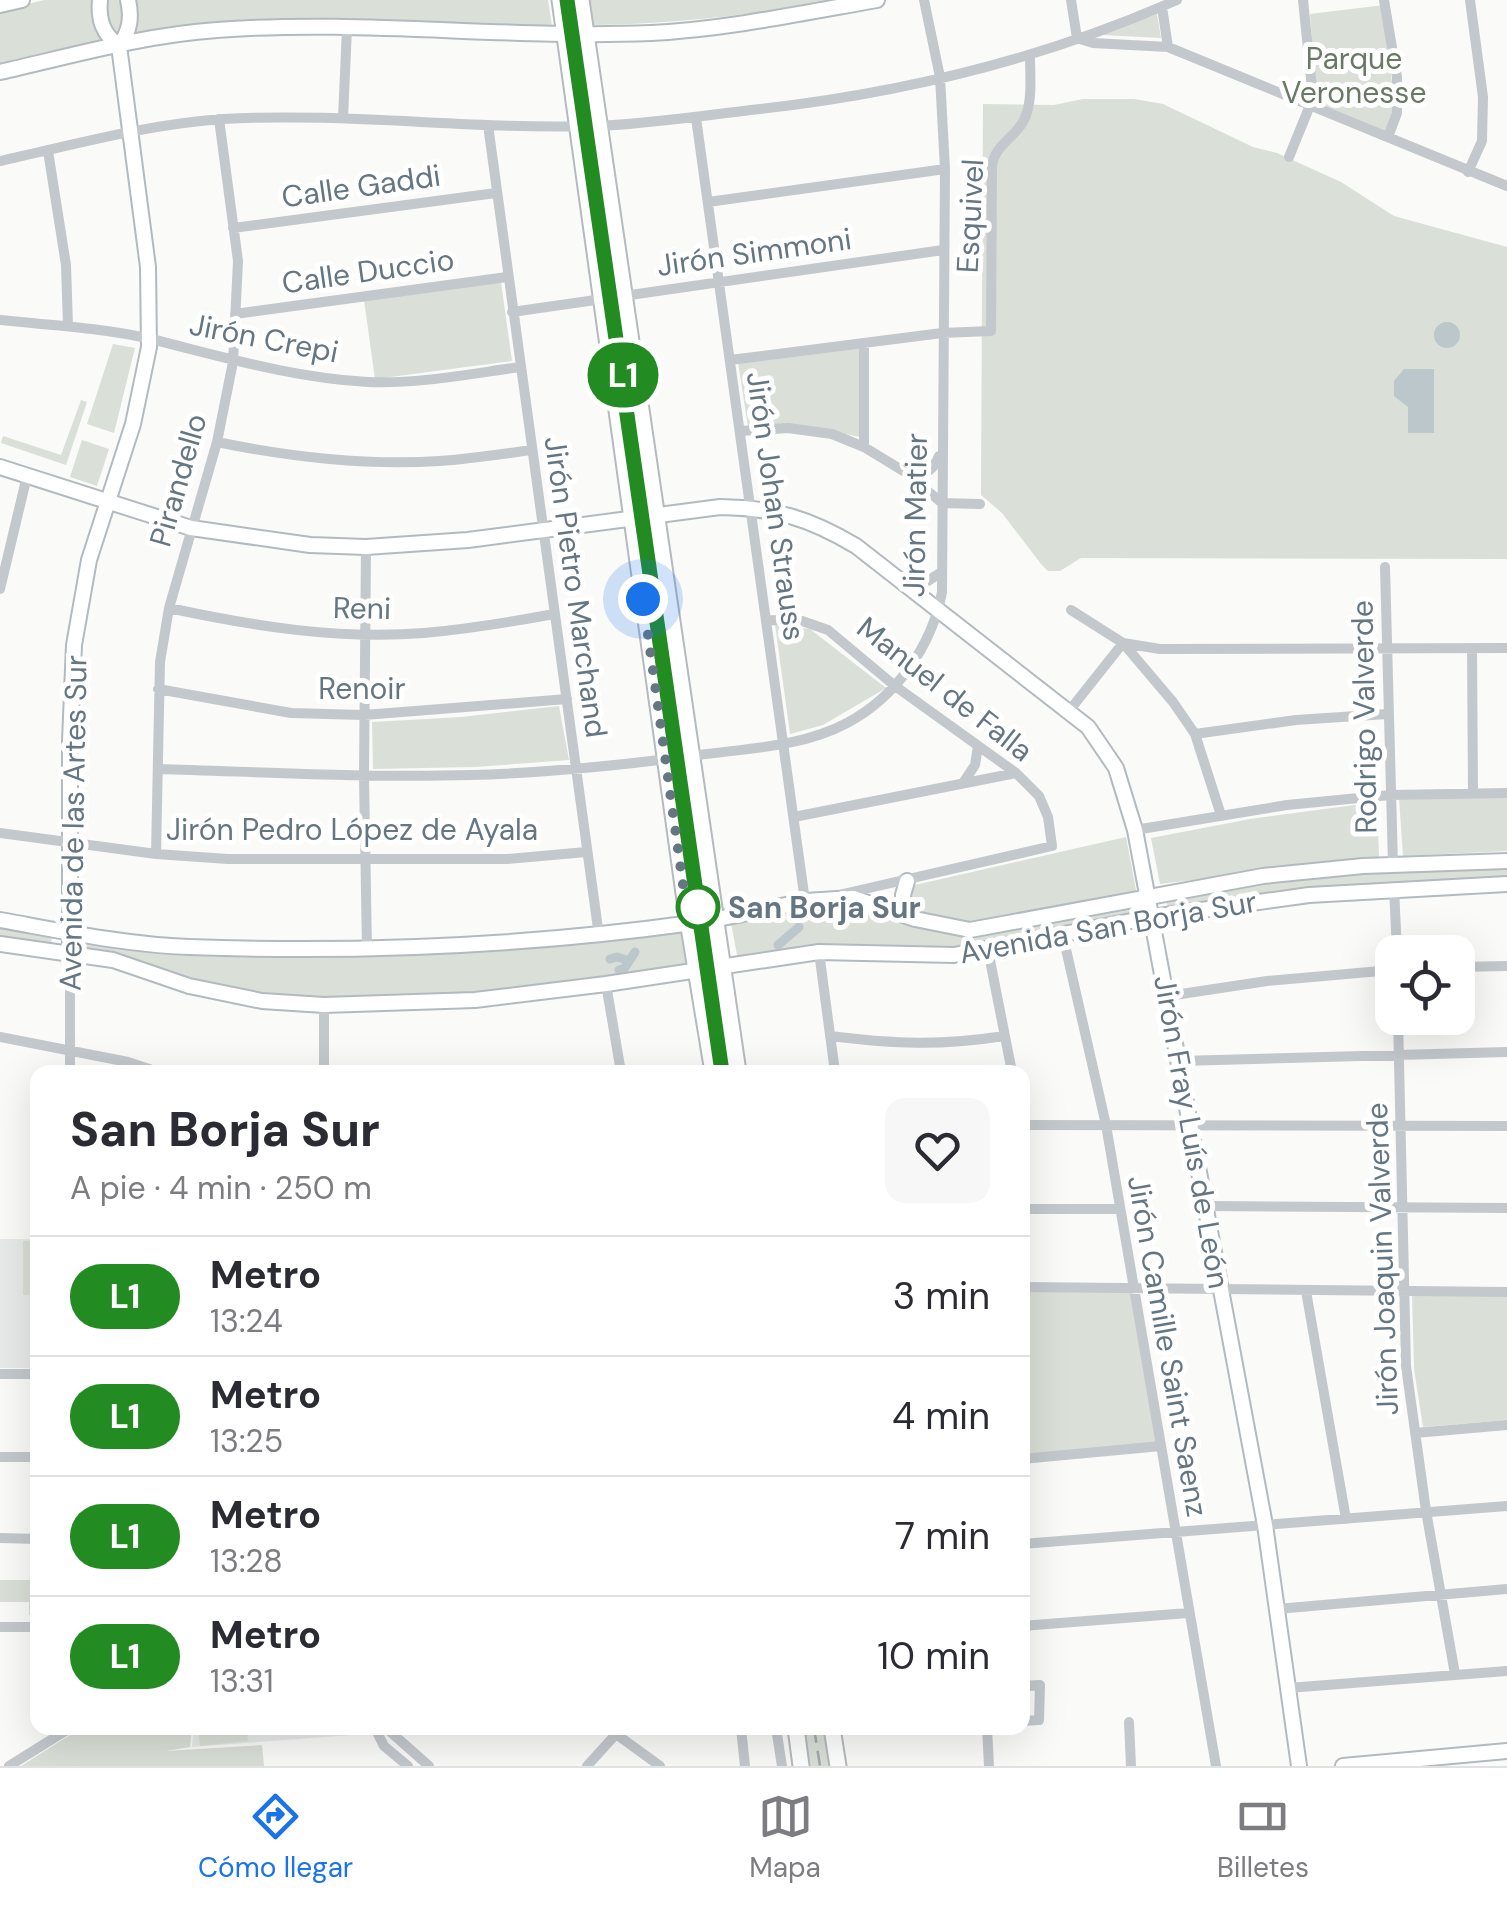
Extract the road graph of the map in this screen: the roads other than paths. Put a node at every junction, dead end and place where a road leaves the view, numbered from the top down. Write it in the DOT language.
graph roads {
  1 [pos="22,0"];
  2 [pos="100,0"];
  3 [pos="128,0"];
  4 [pos="560,0"];
  5 [pos="582,0"];
  6 [pos="877,0"];
  7 [pos="924,0"];
  8 [pos="1070,0"];
  9 [pos="1177,0"];
  10 [pos="1304,0"];
  11 [pos="1384,0"];
  12 [pos="1470,0"];
  13 [pos="0,5"];
  14 [pos="1162,6"];
  15 [pos="347,28"];
  16 [pos="564,33"];
  17 [pos="586,33"];
  18 [pos="1078,38"];
  19 [pos="119,46"];
  20 [pos="1168,47"];
  21 [pos="1030,56"];
  22 [pos="0,72"];
  23 [pos="940,77"];
  24 [pos="1312,106"];
  25 [pos="343,118"];
  26 [pos="696,118"];
  27 [pos="219,120"];
  28 [pos="488,125"];
  29 [pos="579,126"];
  30 [pos="600,126"];
  31 [pos="130,133"];
  32 [pos="1388,137"];
  33 [pos="48,150"];
  34 [pos="1289,156"];
  35 [pos="0,161"];
  36 [pos="944,169"];
  37 [pos="1468,172"];
  38 [pos="1507,186"];
  39 [pos="496,193"];
  40 [pos="708,202"];
  41 [pos="233,228"];
  42 [pos="944,250"];
  43 [pos="507,277"];
  44 [pos="719,281"];
  45 [pos="624,296"];
  46 [pos="601,299"];
  47 [pos="512,312"];
  48 [pos="235,314"];
  49 [pos="0,320"];
  50 [pos="68,326"];
  51 [pos="942,333"];
  52 [pos="149,339"];
  53 [pos="864,343"];
  54 [pos="730,360"];
  55 [pos="233,362"];
  56 [pos="520,367"];
  57 [pos="740,431"];
  58 [pos="217,442"];
  59 [pos="864,448"];
  60 [pos="942,448"];
  61 [pos="532,450"];
  62 [pos="0,468"];
  63 [pos="905,472"];
  64 [pos="28,476"];
  65 [pos="107,501"];
  66 [pos="942,503"];
  67 [pos="980,504"];
  68 [pos="750,508"];
  69 [pos="657,514"];
  70 [pos="632,518"];
  71 [pos="191,528"];
  72 [pos="543,530"];
  73 [pos="366,548"];
  74 [pos="1385,567"];
  75 [pos="940,573"];
  76 [pos="0,589"];
  77 [pos="914,590"];
  78 [pos="170,608"];
  79 [pos="938,609"];
  80 [pos="1072,610"];
  81 [pos="554,614"];
  82 [pos="766,620"];
  83 [pos="367,634"];
  84 [pos="1122,643"];
  85 [pos="1386,647"];
  86 [pos="1472,648"];
  87 [pos="1507,648"];
  88 [pos="1160,649"];
  89 [pos="1148,672"];
  90 [pos="894,686"];
  91 [pos="158,690"];
  92 [pos="566,699"];
  93 [pos="1069,710"];
  94 [pos="1387,714"];
  95 [pos="364,715"];
  96 [pos="1195,734"];
  97 [pos="784,744"];
  98 [pos="978,746"];
  99 [pos="692,756"];
  100 [pos="665,759"];
  101 [pos="576,768"];
  102 [pos="159,769"];
  103 [pos="1016,773"];
  104 [pos="364,776"];
  105 [pos="962,784"];
  106 [pos="1473,793"];
  107 [pos="1507,793"];
  108 [pos="1390,795"];
  109 [pos="1221,815"];
  110 [pos="794,817"];
  111 [pos="1135,830"];
  112 [pos="0,833"];
  113 [pos="70,842"];
  114 [pos="586,852"];
  115 [pos="156,854"];
  116 [pos="364,860"];
  117 [pos="1507,861"];
  118 [pos="1393,864"];
  119 [pos="907,880"];
  120 [pos="1507,884"];
  121 [pos="1394,888"];
  122 [pos="1148,895"];
  123 [pos="823,899"];
  124 [pos="806,901"];
  125 [pos="904,914"];
  126 [pos="1152,917"];
  127 [pos="714,919"];
  128 [pos="0,920"];
  129 [pos="690,923"];
  130 [pos="70,932"];
  131 [pos="1395,935"];
  132 [pos="599,936"];
  133 [pos="1063,936"];
  134 [pos="0,944"];
  135 [pos="367,949"];
  136 [pos="988,950"];
  137 [pos="818,952"];
  138 [pos="70,953"];
  139 [pos="722,965"];
  140 [pos="1507,966"];
  141 [pos="1475,967"];
  142 [pos="696,970"];
  143 [pos="1375,972"];
  144 [pos="606,984"];
  145 [pos="1168,996"];
  146 [pos="324,1005"];
  147 [pos="1398,1035"];
  148 [pos="830,1036"];
  149 [pos="1004,1036"];
  150 [pos="0,1037"];
  151 [pos="70,1050"];
  152 [pos="1507,1052"];
  153 [pos="1399,1055"];
  154 [pos="1180,1061"];
  155 [pos="70,1065"];
  156 [pos="137,1065"];
  157 [pos="324,1065"];
  158 [pos="620,1065"];
  159 [pos="712,1065"];
  160 [pos="737,1065"];
  161 [pos="834,1065"];
  162 [pos="1010,1065"];
  163 [pos="1030,1125"];
  164 [pos="1106,1125"];
  165 [pos="1191,1125"];
  166 [pos="1400,1126"];
  167 [pos="1507,1126"];
  168 [pos="1206,1206"];
  169 [pos="1402,1207"];
  170 [pos="1507,1208"];
  171 [pos="1030,1209"];
  172 [pos="1119,1210"];
  173 [pos="1030,1288"];
  174 [pos="1136,1288"];
  175 [pos="1220,1289"];
  176 [pos="1306,1291"];
  177 [pos="1402,1291"];
  178 [pos="1507,1292"];
  179 [pos="0,1374"];
  180 [pos="30,1374"];
  181 [pos="1507,1425"];
  182 [pos="1415,1434"];
  183 [pos="1161,1446"];
  184 [pos="0,1457"];
  185 [pos="30,1457"];
  186 [pos="1030,1458"];
  187 [pos="1507,1506"];
  188 [pos="1426,1511"];
  189 [pos="1346,1519"];
  190 [pos="1265,1525"];
  191 [pos="1174,1533"];
  192 [pos="0,1538"];
  193 [pos="30,1538"];
  194 [pos="1030,1543"];
  195 [pos="1507,1588"];
  196 [pos="1440,1594"];
  197 [pos="1278,1608"];
  198 [pos="1188,1612"];
  199 [pos="1030,1625"];
  200 [pos="0,1627"];
  201 [pos="30,1627"];
  202 [pos="1507,1671"];
  203 [pos="1455,1674"];
  204 [pos="1030,1686"];
  205 [pos="1288,1688"];
  206 [pos="1030,1720"];
  207 [pos="1128,1722"];
  208 [pos="59,1735"];
  209 [pos="378,1735"];
  210 [pos="393,1735"];
  211 [pos="615,1735"];
  212 [pos="617,1735"];
  213 [pos="742,1735"];
  214 [pos="777,1735"];
  215 [pos="797,1735"];
  216 [pos="833,1735"];
  217 [pos="987,1735"];
  218 [pos="402,1744"];
  219 [pos="1507,1751"];
  220 [pos="394,1755"];
  221 [pos="1408,1763"];
  222 [pos="9,1766"];
  223 [pos="385,1766"];
  224 [pos="408,1766"];
  225 [pos="429,1766"];
  226 [pos="587,1766"];
  227 [pos="660,1766"];
  228 [pos="745,1766"];
  229 [pos="782,1766"];
  230 [pos="801,1766"];
  231 [pos="838,1766"];
  232 [pos="989,1766"];
  233 [pos="1130,1766"];
  234 [pos="1216,1766"];
  235 [pos="1299,1766"];
  236 [pos="1343,1766"];
  1 -- 13 [label="main road"];
  2 -- 19 [label="main road"];
  3 -- 19 [label="main road"];
  4 -- 16 [label="main road"];
  5 -- 17 [label="main road"];
  6 -- 17 [label="main road"];
  7 -- 23 [label="street, Jirón Matier"];
  8 -- 18 [label="street"];
  9 -- 14 [label="street"];
  10 -- 24 [label="street"];
  11 -- 32 [label="street"];
  12 -- 37 [label="street"];
  14 -- 18 [label="street"];
  14 -- 20 [label="street"];
  15 -- 16 [label="main road"];
  15 -- 19 [label="main road"];
  15 -- 25 [label="street"];
  16 -- 17 [label="main road"];
  16 -- 29 [label="main road"];
  17 -- 30 [label="main road"];
  18 -- 20 [label="street"];
  18 -- 21 [label="street"];
  19 -- 22 [label="main road"];
  19 -- 31 [label="main road, Avenida de las Artes Sur"];
  20 -- 24 [label="street"];
  21 -- 23 [label="street"];
  21 -- 51 [label="street, Esquivel"];
  23 -- 26 [label="street"];
  23 -- 36 [label="street, Jirón Matier"];
  24 -- 32 [label="street"];
  24 -- 34 [label="street"];
  25 -- 27 [label="street"];
  25 -- 28 [label="street"];
  26 -- 30 [label="street"];
  26 -- 40 [label="street, Jirón Johan Strauss"];
  27 -- 31 [label="street"];
  27 -- 41 [label="street, Pirandello"];
  28 -- 29 [label="street"];
  28 -- 39 [label="street, Jirón Pietro Marchand"];
  29 -- 30 [label="street"];
  29 -- 46 [label="main road"];
  30 -- 45 [label="main road"];
  31 -- 33 [label="street"];
  31 -- 52 [label="main road, Avenida de las Artes Sur"];
  32 -- 37 [label="street"];
  33 -- 35 [label="street"];
  33 -- 50 [label="street"];
  36 -- 40 [label="street"];
  36 -- 42 [label="street, Jirón Matier"];
  37 -- 38 [label="street"];
  39 -- 41 [label="street, Calle Gaddi"];
  39 -- 43 [label="street, Jirón Pietro Marchand"];
  40 -- 44 [label="street, Jirón Johan Strauss"];
  41 -- 48 [label="street, Pirandello"];
  42 -- 44 [label="street, Jirón Simmoni"];
  42 -- 51 [label="street, Jirón Matier"];
  43 -- 47 [label="street, Jirón Pietro Marchand"];
  43 -- 48 [label="street, Calle Duccio"];
  44 -- 45 [label="street, Jirón Simmoni"];
  44 -- 54 [label="street, Jirón Johan Strauss"];
  45 -- 46 [label="street, Jirón Simmoni"];
  45 -- 69 [label="main road"];
  46 -- 47 [label="street, Jirón Simmoni"];
  46 -- 70 [label="main road"];
  47 -- 56 [label="street, Jirón Pietro Marchand"];
  48 -- 55 [label="street, Pirandello"];
  49 -- 50 [label="street, Jirón Crepi"];
  50 -- 52 [label="street, Jirón Crepi"];
  51 -- 53 [label="street"];
  51 -- 60 [label="street, Jirón Matier"];
  52 -- 55 [label="street, Jirón Crepi"];
  52 -- 65 [label="main road, Avenida de las Artes Sur"];
  53 -- 54 [label="street"];
  53 -- 59 [label="street"];
  54 -- 57 [label="street, Jirón Johan Strauss"];
  55 -- 56 [label="street, Jirón Crepi"];
  55 -- 58 [label="street, Pirandello"];
  56 -- 61 [label="street, Jirón Pietro Marchand"];
  57 -- 59 [label="street"];
  57 -- 68 [label="street, Jirón Johan Strauss"];
  58 -- 61 [label="street"];
  58 -- 71 [label="street, Pirandello"];
  59 -- 63 [label="street"];
  60 -- 63 [label="street"];
  60 -- 66 [label="street, Jirón Matier"];
  61 -- 72 [label="street, Jirón Pietro Marchand"];
  62 -- 64 [label="main road, Jirón Fray Luís de León"];
  63 -- 66 [label="street"];
  64 -- 65 [label="main road, Jirón Fray Luís de León"];
  64 -- 76 [label="street"];
  65 -- 71 [label="main road, Jirón Fray Luís de León"];
  65 -- 113 [label="main road, Avenida de las Artes Sur"];
  66 -- 67 [label="street"];
  66 -- 75 [label="street, Jirón Matier"];
  68 -- 69 [label="main road, Jirón Fray Luís de León"];
  68 -- 77 [label="main road, Jirón Fray Luís de León"];
  68 -- 82 [label="street, Jirón Johan Strauss"];
  69 -- 70 [label="main road, Jirón Fray Luís de León"];
  69 -- 99 [label="main road"];
  70 -- 72 [label="main road, Jirón Fray Luís de León"];
  70 -- 100 [label="main road"];
  71 -- 73 [label="main road, Jirón Fray Luís de León"];
  71 -- 78 [label="street, Pirandello"];
  72 -- 73 [label="main road, Jirón Fray Luís de León"];
  72 -- 81 [label="street, Jirón Pietro Marchand"];
  73 -- 83 [label="street"];
  74 -- 85 [label="street, Rodrigo Valverde"];
  75 -- 77 [label="street"];
  75 -- 79 [label="street, Jirón Matier"];
  77 -- 79 [label="main road, Jirón Fray Luís de León"];
  78 -- 83 [label="street, Reni"];
  78 -- 91 [label="street, Pirandello"];
  79 -- 90 [label="street, Jirón Matier"];
  79 -- 93 [label="main road, Jirón Fray Luís de León"];
  80 -- 84 [label="street"];
  81 -- 83 [label="street, Reni"];
  81 -- 92 [label="street, Jirón Pietro Marchand"];
  82 -- 90 [label="street, Manuel de Falla"];
  82 -- 97 [label="street, Jirón Johan Strauss"];
  83 -- 95 [label="street"];
  84 -- 88 [label="street"];
  84 -- 89 [label="street"];
  84 -- 93 [label="street"];
  85 -- 86 [label="street"];
  85 -- 88 [label="street"];
  85 -- 94 [label="street, Rodrigo Valverde"];
  86 -- 87 [label="street"];
  86 -- 106 [label="street"];
  88 -- 89 [label="street"];
  89 -- 96 [label="street"];
  90 -- 97 [label="street, Jirón Matier"];
  90 -- 98 [label="street, Manuel de Falla"];
  91 -- 95 [label="street, Renoir"];
  91 -- 102 [label="street, Pirandello"];
  92 -- 95 [label="street, Renoir"];
  92 -- 101 [label="street, Jirón Pietro Marchand"];
  93 -- 111 [label="main road, Jirón Fray Luís de León"];
  94 -- 96 [label="street"];
  94 -- 108 [label="street, Rodrigo Valverde"];
  95 -- 104 [label="street"];
  96 -- 109 [label="street"];
  97 -- 99 [label="street, Jirón Matier"];
  97 -- 110 [label="street, Jirón Johan Strauss"];
  98 -- 103 [label="street, Manuel de Falla"];
  98 -- 105 [label="street"];
  99 -- 100 [label="street, Jirón Matier"];
  99 -- 127 [label="main road"];
  100 -- 101 [label="street, Jirón Matier"];
  100 -- 129 [label="main road"];
  101 -- 104 [label="street, Jirón Matier"];
  101 -- 114 [label="street, Jirón Pietro Marchand"];
  102 -- 104 [label="street, Jirón Matier"];
  102 -- 115 [label="street, Pirandello"];
  103 -- 105 [label="street"];
  103 -- 119 [label="street, Manuel de Falla"];
  104 -- 116 [label="street"];
  105 -- 110 [label="street"];
  106 -- 107 [label="street"];
  106 -- 108 [label="street"];
  108 -- 109 [label="street"];
  108 -- 118 [label="street, Rodrigo Valverde"];
  109 -- 111 [label="street"];
  110 -- 124 [label="street, Jirón Johan Strauss"];
  111 -- 122 [label="main road, Jirón Fray Luís de León"];
  112 -- 113 [label="street, Jirón Pedro López de Ayala"];
  113 -- 115 [label="street, Jirón Pedro López de Ayala"];
  113 -- 130 [label="main road, Avenida de las Artes Sur"];
  114 -- 116 [label="street, Jirón Pedro López de Ayala"];
  114 -- 132 [label="street, Jirón Pietro Marchand"];
  115 -- 116 [label="street, Jirón Pedro López de Ayala"];
  116 -- 135 [label="street"];
  117 -- 118 [label="main road, Avenida San Borja Sur"];
  118 -- 122 [label="main road, Avenida San Borja Sur"];
  119 -- 123 [label="street"];
  119 -- 125 [label="main road"];
  120 -- 121 [label="main road, Avenida San Borja Sur"];
  121 -- 126 [label="main road, Avenida San Borja Sur"];
  121 -- 131 [label="street"];
  122 -- 125 [label="main road, Avenida San Borja Sur"];
  122 -- 126 [label="main road, Jirón Fray Luís de León"];
  123 -- 124 [label="main road, Avenida San Borja Sur"];
  123 -- 125 [label="main road, Avenida San Borja Sur"];
  124 -- 127 [label="main road, Avenida San Borja Sur"];
  126 -- 133 [label="main road, Avenida San Borja Sur"];
  126 -- 145 [label="main road, Jirón Fray Luís de León"];
  127 -- 139 [label="main road"];
  128 -- 130 [label="main road"];
  129 -- 132 [label="main road"];
  129 -- 142 [label="main road"];
  130 -- 135 [label="main road"];
  130 -- 138 [label="main road, Avenida de las Artes Sur"];
  132 -- 135 [label="main road"];
  133 -- 136 [label="main road, Avenida San Borja Sur"];
  133 -- 164 [label="street, Jirón Camille Saint Saenz"];
  134 -- 138 [label="main road, Avenida San Borja Sur"];
  136 -- 137 [label="main road, Avenida San Borja Sur"];
  136 -- 149 [label="street"];
  137 -- 139 [label="main road, Avenida San Borja Sur"];
  137 -- 148 [label="street"];
  138 -- 146 [label="main road, Avenida San Borja Sur"];
  138 -- 151 [label="street, Avenida de las Artes Sur"];
  139 -- 142 [label="main road, Avenida San Borja Sur"];
  139 -- 160 [label="main road"];
  140 -- 141 [label="street"];
  142 -- 144 [label="main road, Avenida San Borja Sur"];
  142 -- 159 [label="main road"];
  143 -- 145 [label="street"];
  144 -- 146 [label="main road, Avenida San Borja Sur"];
  144 -- 158 [label="street"];
  145 -- 154 [label="main road, Jirón Fray Luís de León"];
  146 -- 157 [label="street"];
  147 -- 153 [label="street, Jirón Joaquin Valverde"];
  148 -- 149 [label="street"];
  148 -- 161 [label="street"];
  149 -- 162 [label="street"];
  150 -- 151 [label="street"];
  151 -- 155 [label="street, Avenida de las Artes Sur"];
  151 -- 156 [label="street"];
  152 -- 153 [label="street"];
  153 -- 154 [label="street"];
  153 -- 166 [label="street, Jirón Joaquin Valverde"];
  154 -- 165 [label="main road, Jirón Fray Luís de León"];
  163 -- 164 [label="street"];
  164 -- 165 [label="street"];
  164 -- 172 [label="street, Jirón Camille Saint Saenz"];
  165 -- 166 [label="street"];
  165 -- 168 [label="main road, Jirón Fray Luís de León"];
  166 -- 167 [label="street"];
  166 -- 169 [label="street, Jirón Joaquin Valverde"];
  168 -- 169 [label="street"];
  168 -- 175 [label="main road, Jirón Fray Luís de León"];
  169 -- 170 [label="street"];
  169 -- 177 [label="street, Jirón Joaquin Valverde"];
  171 -- 172 [label="street"];
  172 -- 174 [label="street, Jirón Camille Saint Saenz"];
  173 -- 174 [label="street"];
  174 -- 175 [label="street"];
  174 -- 183 [label="street, Jirón Camille Saint Saenz"];
  175 -- 176 [label="street"];
  175 -- 190 [label="main road, Jirón Fray Luís de León"];
  176 -- 177 [label="street"];
  176 -- 189 [label="street"];
  177 -- 178 [label="street"];
  177 -- 182 [label="street, Jirón Joaquin Valverde"];
  179 -- 180 [label="street"];
  181 -- 182 [label="street"];
  182 -- 188 [label="street, Jirón Joaquin Valverde"];
  183 -- 186 [label="street"];
  183 -- 191 [label="street, Jirón Camille Saint Saenz"];
  184 -- 185 [label="street"];
  187 -- 188 [label="street"];
  188 -- 189 [label="street"];
  188 -- 196 [label="street, Jirón Joaquin Valverde"];
  189 -- 190 [label="street"];
  190 -- 191 [label="street"];
  190 -- 197 [label="main road, Jirón Fray Luís de León"];
  191 -- 194 [label="street"];
  191 -- 198 [label="street, Jirón Camille Saint Saenz"];
  192 -- 193 [label="street"];
  195 -- 196 [label="street"];
  196 -- 197 [label="street"];
  196 -- 203 [label="street, Jirón Joaquin Valverde"];
  197 -- 205 [label="main road, Jirón Fray Luís de León"];
  198 -- 199 [label="street"];
  198 -- 234 [label="street, Jirón Camille Saint Saenz"];
  200 -- 201 [label="street"];
  202 -- 203 [label="street"];
  203 -- 205 [label="street"];
  204 -- 206 [label="street"];
  205 -- 235 [label="main road, Jirón Fray Luís de León"];
  207 -- 233 [label="street"];
  208 -- 222 [label="street"];
  209 -- 220 [label="street"];
  210 -- 218 [label="street"];
  211 -- 226 [label="street"];
  212 -- 227 [label="street"];
  213 -- 228 [label="street"];
  214 -- 229 [label="street"];
  215 -- 230 [label="main road"];
  216 -- 231 [label="main road"];
  217 -- 232 [label="street"];
  218 -- 220 [label="street"];
  218 -- 225 [label="street"];
  219 -- 221 [label="main road"];
  220 -- 223 [label="street"];
  220 -- 224 [label="street"];
  221 -- 236 [label="main road"];
}
